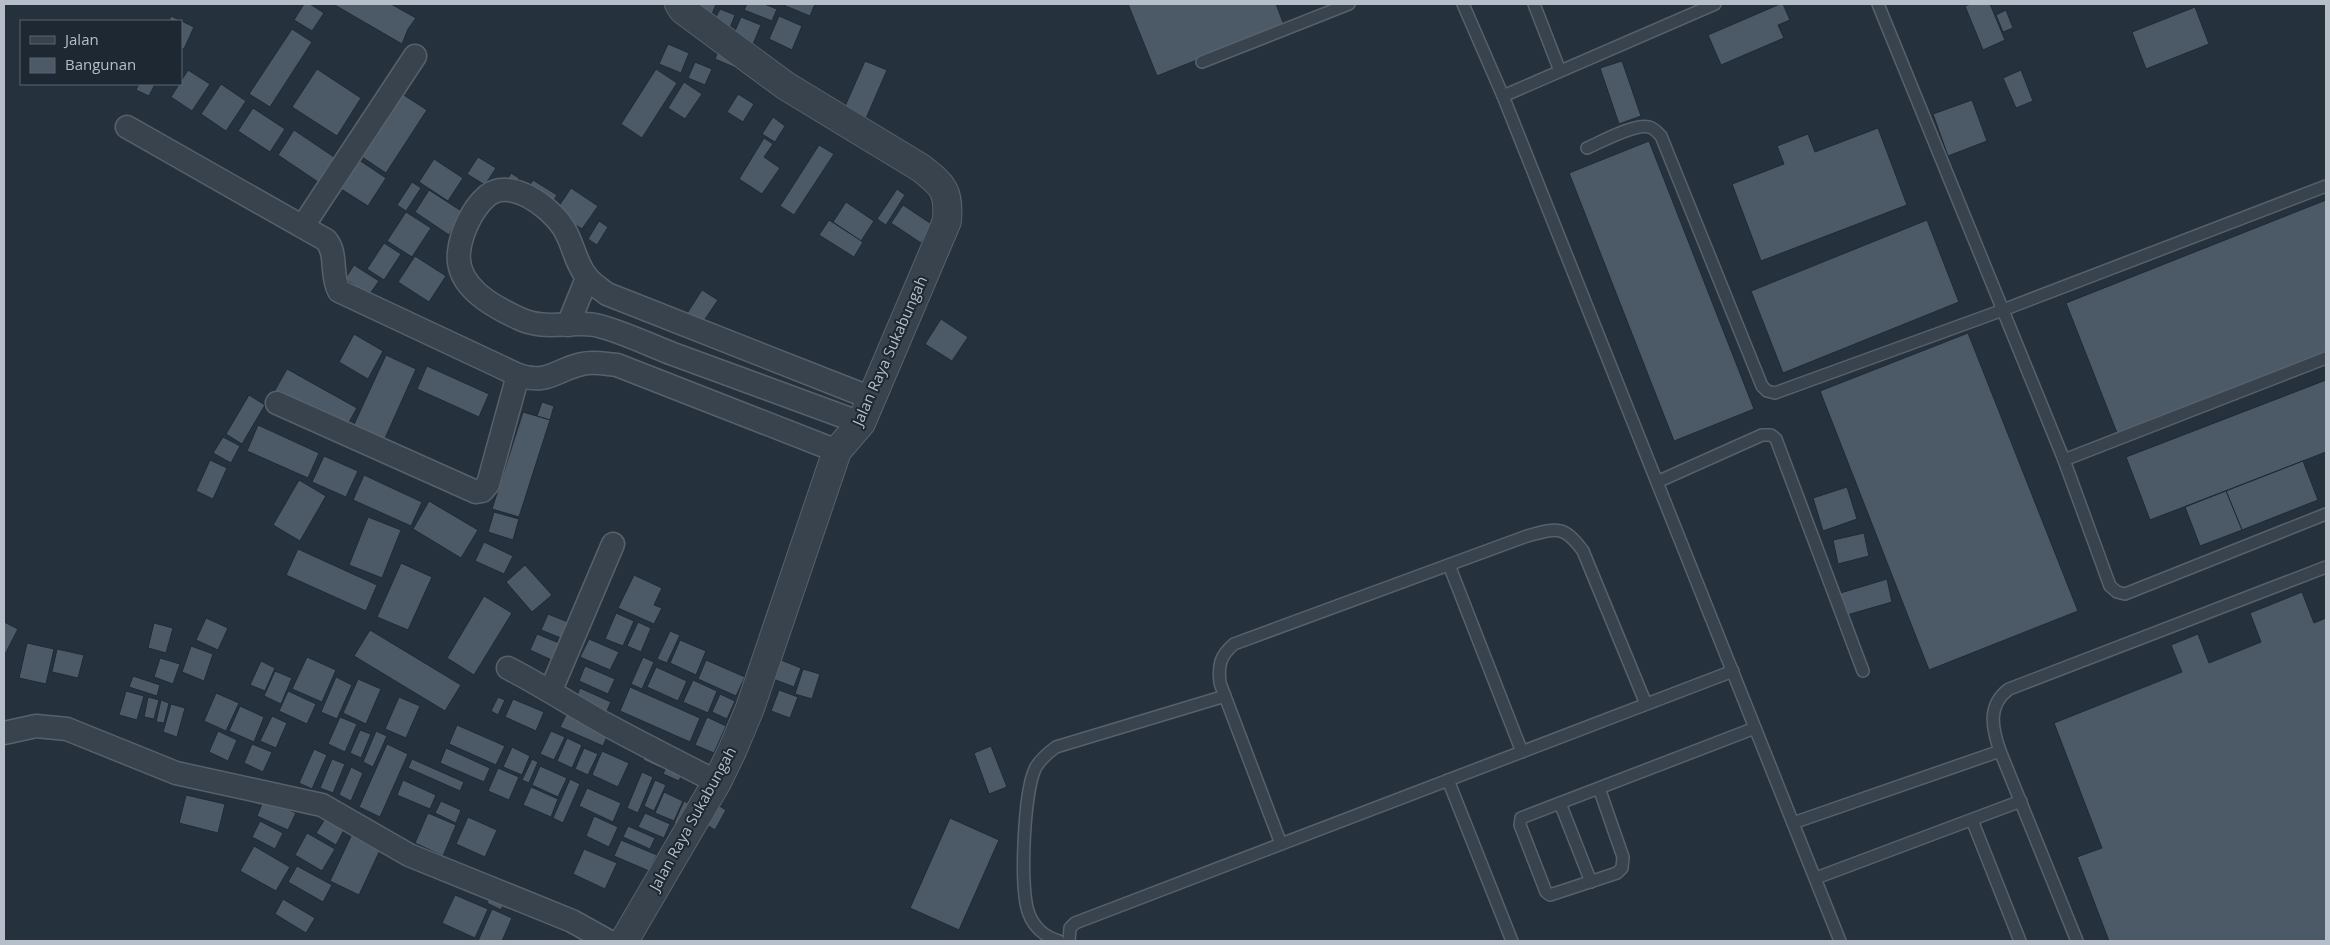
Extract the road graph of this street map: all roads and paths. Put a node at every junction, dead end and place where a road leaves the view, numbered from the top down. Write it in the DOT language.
graph roads {
  1 [pos="679,4"];
  2 [pos="1348,4"];
  3 [pos="1462,4"];
  4 [pos="1534,4"];
  5 [pos="1715,4"];
  6 [pos="1878,4"];
  7 [pos="1317,9"];
  8 [pos="415,56"];
  9 [pos="1202,62"];
  10 [pos="1560,71"];
  11 [pos="1503,96"];
  12 [pos="127,127"];
  13 [pos="1587,148"];
  14 [pos="2326,186"];
  15 [pos="303,226"];
  16 [pos="587,278"];
  17 [pos="2002,310"];
  18 [pos="568,325"];
  19 [pos="2326,358"];
  20 [pos="518,375"];
  21 [pos="871,398"];
  22 [pos="277,403"];
  23 [pos="861,423"];
  24 [pos="837,451"];
  25 [pos="2064,460"];
  26 [pos="1657,482"];
  27 [pos="2326,514"];
  28 [pos="613,544"];
  29 [pos="1450,565"];
  30 [pos="2326,567"];
  31 [pos="508,668"];
  32 [pos="1733,671"];
  33 [pos="1863,671"];
  34 [pos="551,690"];
  35 [pos="1225,696"];
  36 [pos="1646,704"];
  37 [pos="1755,728"];
  38 [pos="4,733"];
  39 [pos="2000,750"];
  40 [pos="1522,752"];
  41 [pos="1448,780"];
  42 [pos="717,782"];
  43 [pos="1599,788"];
  44 [pos="2021,801"];
  45 [pos="1560,803"];
  46 [pos="1972,820"];
  47 [pos="1794,822"];
  48 [pos="1281,844"];
  49 [pos="1816,878"];
  50 [pos="1591,882"];
  51 [pos="608,941"];
  52 [pos="624,941"];
  53 [pos="1059,941"];
  54 [pos="1069,941"];
  55 [pos="1512,941"];
  56 [pos="1840,941"];
  57 [pos="2020,941"];
  58 [pos="2077,941"];
  1 -- 21 [label="street, Jalan Raya Sukabungah"];
  2 -- 7 [label="lane"];
  3 -- 11 [label="lane"];
  4 -- 10 [label="lane"];
  5 -- 10 [label="lane"];
  6 -- 17 [label="lane"];
  7 -- 9 [label="lane"];
  8 -- 15 [label="street"];
  10 -- 11 [label="lane"];
  11 -- 26 [label="lane"];
  12 -- 15 [label="street"];
  13 -- 17 [label="lane"];
  14 -- 17 [label="lane"];
  15 -- 20 [label="street"];
  16 -- 18 [label="street"];
  16 -- 18 [label="street"];
  16 -- 21 [label="street"];
  17 -- 25 [label="lane"];
  18 -- 23 [label="street"];
  19 -- 25 [label="lane"];
  20 -- 22 [label="street"];
  20 -- 24 [label="street"];
  21 -- 23 [label="street, Jalan Raya Sukabungah"];
  23 -- 24 [label="street, Jalan Raya Sukabungah"];
  24 -- 42 [label="street, Jalan Raya Sukabungah"];
  25 -- 27 [label="lane"];
  26 -- 32 [label="lane"];
  26 -- 33 [label="lane"];
  28 -- 34 [label="street"];
  29 -- 35 [label="lane"];
  29 -- 36 [label="lane"];
  29 -- 40 [label="lane"];
  30 -- 39 [label="lane"];
  31 -- 34 [label="street"];
  32 -- 36 [label="lane"];
  32 -- 37 [label="lane"];
  34 -- 42 [label="street"];
  35 -- 48 [label="lane"];
  35 -- 53 [label="lane"];
  36 -- 40 [label="lane"];
  37 -- 43 [label="lane"];
  37 -- 47 [label="lane"];
  38 -- 51 [label="street"];
  39 -- 44 [label="lane"];
  39 -- 47 [label="lane"];
  40 -- 41 [label="lane"];
  41 -- 48 [label="lane"];
  41 -- 55 [label="lane"];
  42 -- 52 [label="street, Jalan Raya Sukabungah"];
  43 -- 45 [label="lane"];
  43 -- 50 [label="lane"];
  44 -- 46 [label="lane"];
  44 -- 58 [label="lane"];
  45 -- 50 [label="lane"];
  45 -- 50 [label="lane"];
  46 -- 49 [label="lane"];
  46 -- 57 [label="lane"];
  47 -- 49 [label="lane"];
  48 -- 54 [label="lane"];
  49 -- 56 [label="lane"];
}
